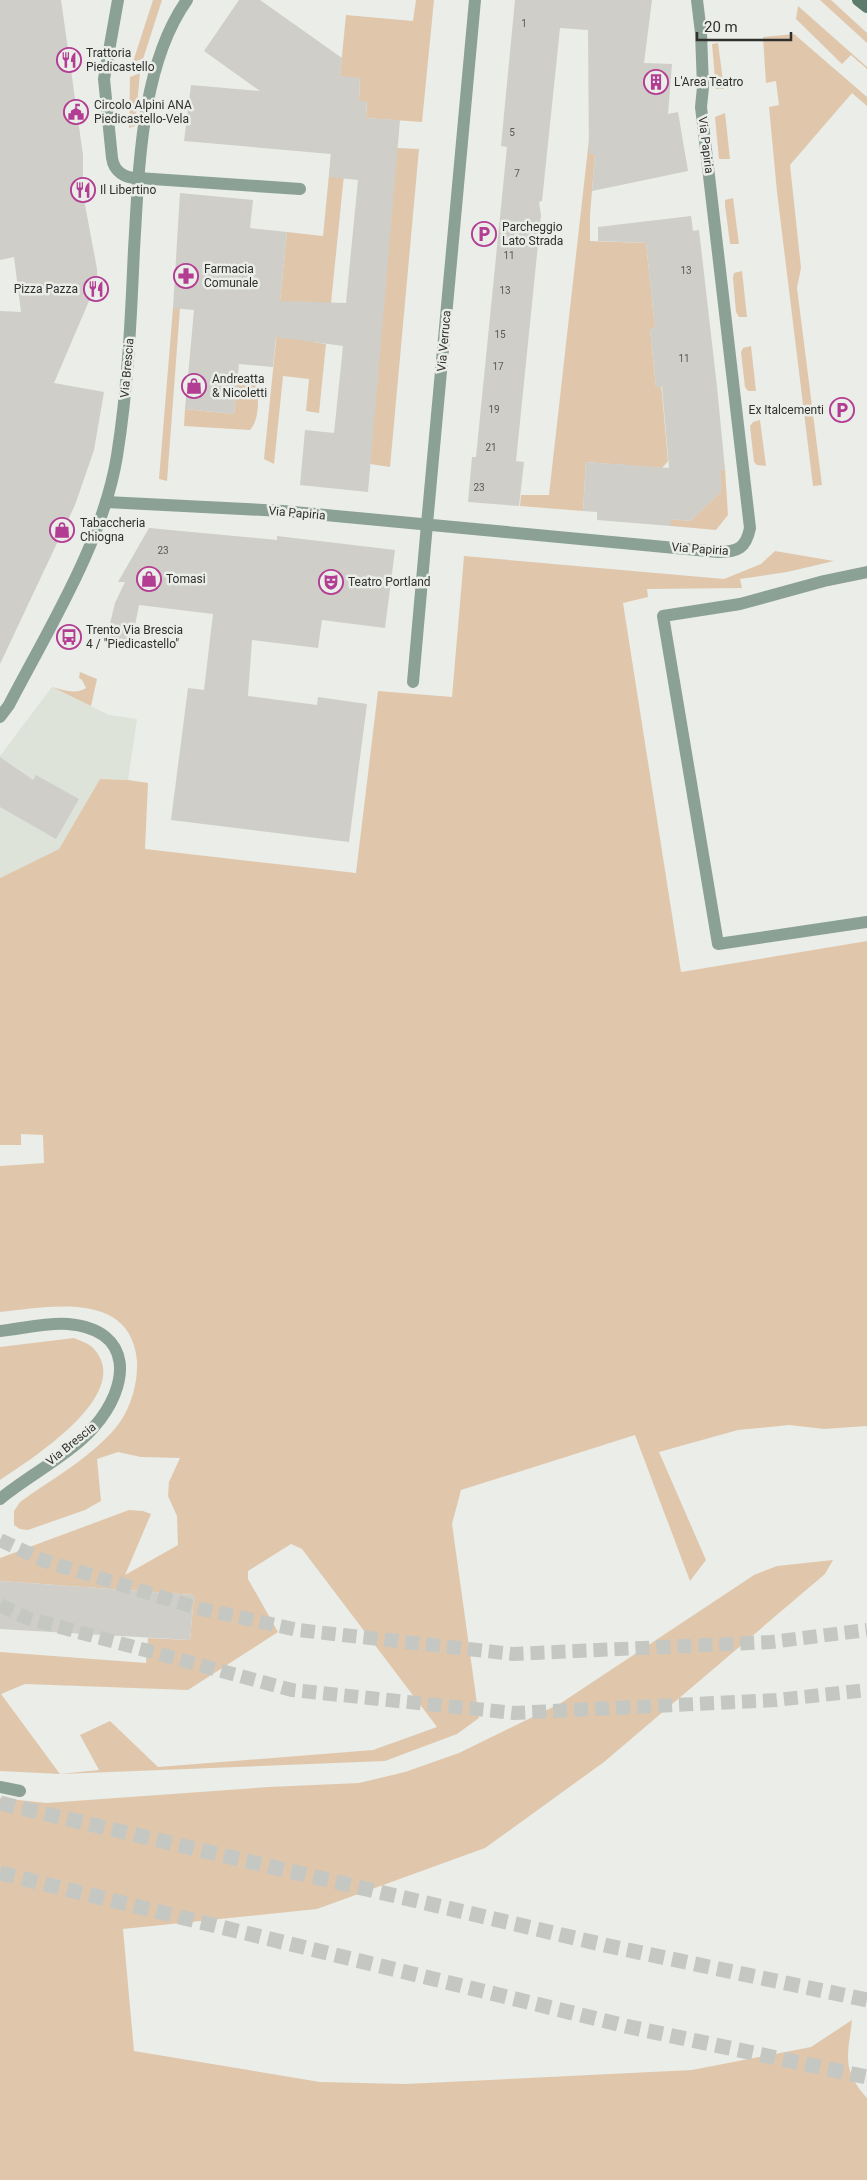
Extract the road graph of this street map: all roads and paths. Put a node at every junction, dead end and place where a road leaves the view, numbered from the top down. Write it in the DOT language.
graph roads {
  1 [pos="118,0"];
  2 [pos="187,0"];
  3 [pos="475,0"];
  4 [pos="697,0"];
  5 [pos="858,0"];
  6 [pos="867,8"];
  7 [pos="138,178"];
  8 [pos="300,189"];
  9 [pos="106,502"];
  10 [pos="427,524"];
  11 [pos="867,572"];
  12 [pos="413,682"];
  13 [pos="0,717"];
  14 [pos="867,922"];
  15 [pos="0,1331"];
  16 [pos="0,1499"];
  17 [pos="0,1787"];
  18 [pos="20,1791"];
  1 -- 7 [label="street"];
  2 -- 7 [label="street, Via Brescia"];
  3 -- 10 [label="street, Via Verruca"];
  4 -- 10 [label="street, Via Papiria"];
  5 -- 6 [label="main road"];
  7 -- 8 [label="street"];
  7 -- 9 [label="street, Via Brescia"];
  9 -- 10 [label="street, Via Papiria"];
  9 -- 13 [label="street, Via Brescia"];
  10 -- 12 [label="street, Via Verruca"];
  11 -- 14 [label="street"];
  15 -- 16 [label="street, Via Brescia"];
  17 -- 18 [label="street"];
}
